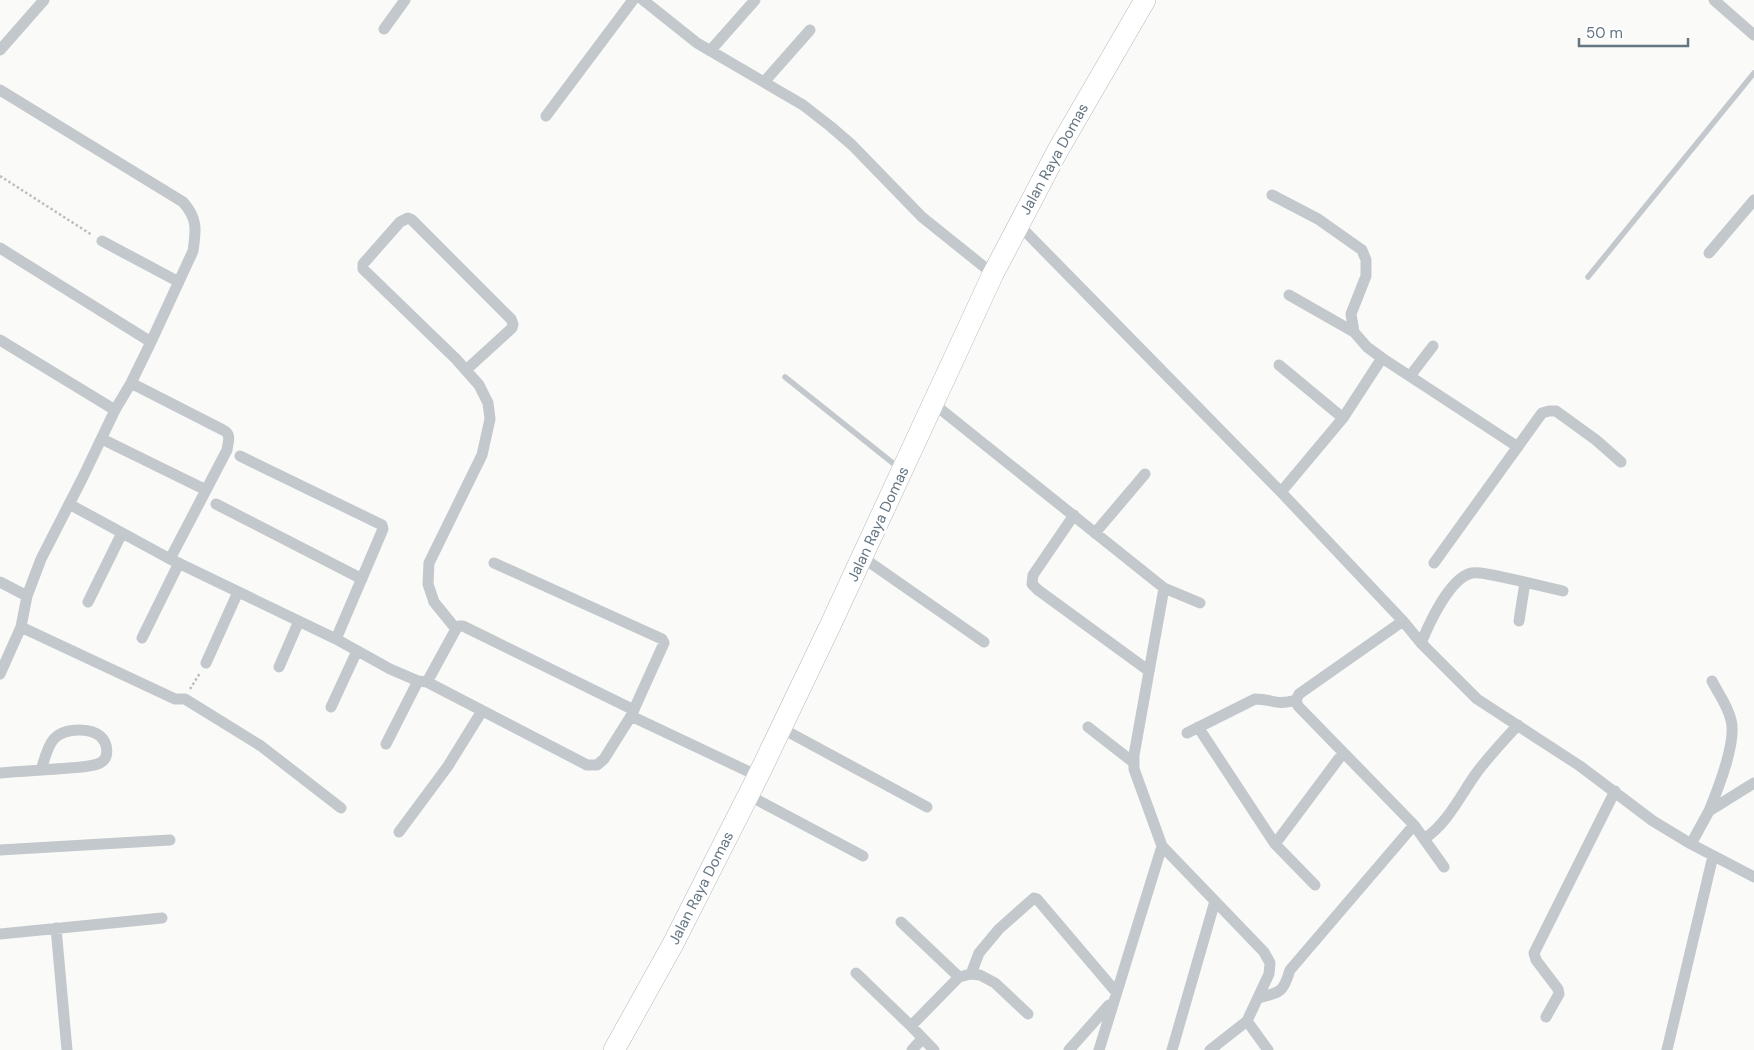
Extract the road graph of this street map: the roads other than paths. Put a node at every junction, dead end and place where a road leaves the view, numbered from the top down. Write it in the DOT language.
graph roads {
  1 [pos="44,0"];
  2 [pos="405,0"];
  3 [pos="633,0"];
  4 [pos="644,0"];
  5 [pos="755,0"];
  6 [pos="1145,0"];
  7 [pos="1714,0"];
  8 [pos="384,30"];
  9 [pos="810,30"];
  10 [pos="1754,35"];
  11 [pos="0,50"];
  12 [pos="710,51"];
  13 [pos="1754,73"];
  14 [pos="764,82"];
  15 [pos="0,90"];
  16 [pos="546,116"];
  17 [pos="1272,195"];
  18 [pos="1754,200"];
  19 [pos="1018,224"];
  20 [pos="102,241"];
  21 [pos="0,248"];
  22 [pos="1709,253"];
  23 [pos="992,274"];
  24 [pos="1588,277"];
  25 [pos="179,282"];
  26 [pos="1289,295"];
  27 [pos="1354,332"];
  28 [pos="0,340"];
  29 [pos="152,342"];
  30 [pos="1433,346"];
  31 [pos="1382,358"];
  32 [pos="1280,365"];
  33 [pos="466,370"];
  34 [pos="1410,376"];
  35 [pos="785,378"];
  36 [pos="131,383"];
  37 [pos="934,404"];
  38 [pos="115,410"];
  39 [pos="1343,418"];
  40 [pos="102,439"];
  41 [pos="1518,448"];
  42 [pos="240,456"];
  43 [pos="1620,462"];
  44 [pos="902,471"];
  45 [pos="1145,474"];
  46 [pos="206,490"];
  47 [pos="1281,492"];
  48 [pos="69,504"];
  49 [pos="216,504"];
  50 [pos="1074,515"];
  51 [pos="122,533"];
  52 [pos="1095,533"];
  53 [pos="862,557"];
  54 [pos="175,561"];
  55 [pos="494,563"];
  56 [pos="1434,563"];
  57 [pos="362,579"];
  58 [pos="0,582"];
  59 [pos="1525,582"];
  60 [pos="1164,588"];
  61 [pos="1564,591"];
  62 [pos="238,592"];
  63 [pos="27,596"];
  64 [pos="88,602"];
  65 [pos="1200,603"];
  66 [pos="299,621"];
  67 [pos="1403,621"];
  68 [pos="1519,622"];
  69 [pos="21,627"];
  70 [pos="456,629"];
  71 [pos="142,638"];
  72 [pos="336,639"];
  73 [pos="984,642"];
  74 [pos="1420,643"];
  75 [pos="357,651"];
  76 [pos="206,662"];
  77 [pos="279,667"];
  78 [pos="1149,670"];
  79 [pos="0,674"];
  80 [pos="1712,681"];
  81 [pos="422,682"];
  82 [pos="1296,700"];
  83 [pos="331,707"];
  84 [pos="482,711"];
  85 [pos="632,713"];
  86 [pos="1518,725"];
  87 [pos="1088,727"];
  88 [pos="1198,727"];
  89 [pos="782,728"];
  90 [pos="1187,732"];
  91 [pos="386,744"];
  92 [pos="1343,753"];
  93 [pos="1133,762"];
  94 [pos="41,770"];
  95 [pos="0,773"];
  96 [pos="758,776"];
  97 [pos="1754,783"];
  98 [pos="1615,791"];
  99 [pos="748,795"];
  100 [pos="927,807"];
  101 [pos="341,808"];
  102 [pos="1709,811"];
  103 [pos="1414,825"];
  104 [pos="399,832"];
  105 [pos="1425,838"];
  106 [pos="170,840"];
  107 [pos="1275,844"];
  108 [pos="1691,844"];
  109 [pos="1162,846"];
  110 [pos="0,850"];
  111 [pos="863,856"];
  112 [pos="1712,856"];
  113 [pos="1444,867"];
  114 [pos="1754,877"];
  115 [pos="1315,885"];
  116 [pos="1216,901"];
  117 [pos="162,918"];
  118 [pos="901,922"];
  119 [pos="56,928"];
  120 [pos="0,934"];
  121 [pos="856,973"];
  122 [pos="965,976"];
  123 [pos="1114,997"];
  124 [pos="1258,998"];
  125 [pos="1028,1014"];
  126 [pos="1546,1017"];
  127 [pos="1247,1021"];
  128 [pos="911,1026"];
  129 [pos="922,1039"];
  130 [pos="68,1050"];
  131 [pos="614,1050"];
  132 [pos="912,1050"];
  133 [pos="934,1050"];
  134 [pos="1069,1050"];
  135 [pos="1099,1050"];
  136 [pos="1172,1050"];
  137 [pos="1210,1050"];
  138 [pos="1268,1050"];
  139 [pos="1667,1050"];
  1 -- 11 [label="street"];
  2 -- 8 [label="street"];
  3 -- 16 [label="street"];
  4 -- 12 [label="street"];
  5 -- 12 [label="street"];
  6 -- 19 [label="highway, Jalan Raya Domas"];
  7 -- 10 [label="street"];
  9 -- 14 [label="street"];
  12 -- 14 [label="street"];
  13 -- 24 [label="lane"];
  14 -- 23 [label="street"];
  15 -- 25 [label="street"];
  17 -- 27 [label="street"];
  18 -- 22 [label="street"];
  19 -- 23 [label="highway, Jalan Raya Domas"];
  19 -- 47 [label="street"];
  20 -- 25 [label="street"];
  21 -- 29 [label="street"];
  23 -- 37 [label="highway, Jalan Raya Domas"];
  25 -- 29 [label="street"];
  26 -- 27 [label="street"];
  27 -- 31 [label="street"];
  28 -- 38 [label="street"];
  29 -- 36 [label="street"];
  30 -- 34 [label="street"];
  31 -- 34 [label="street"];
  31 -- 39 [label="street"];
  32 -- 39 [label="street"];
  33 -- 33 [label="street"];
  33 -- 70 [label="street"];
  34 -- 41 [label="street"];
  35 -- 44 [label="lane"];
  36 -- 38 [label="street"];
  36 -- 46 [label="street"];
  37 -- 44 [label="highway, Jalan Raya Domas"];
  37 -- 50 [label="street"];
  38 -- 40 [label="street"];
  39 -- 47 [label="street"];
  40 -- 46 [label="street"];
  40 -- 48 [label="street"];
  41 -- 43 [label="street"];
  41 -- 56 [label="street"];
  42 -- 57 [label="street"];
  44 -- 53 [label="highway, Jalan Raya Domas"];
  45 -- 52 [label="street"];
  46 -- 54 [label="street"];
  47 -- 67 [label="street"];
  48 -- 51 [label="street"];
  48 -- 63 [label="street"];
  49 -- 57 [label="street"];
  50 -- 52 [label="street"];
  50 -- 78 [label="street"];
  51 -- 54 [label="street"];
  51 -- 64 [label="street"];
  52 -- 60 [label="street"];
  53 -- 73 [label="street"];
  53 -- 89 [label="highway, Jalan Raya Domas"];
  54 -- 62 [label="street"];
  54 -- 71 [label="street"];
  55 -- 85 [label="street"];
  57 -- 72 [label="street"];
  58 -- 63 [label="street"];
  59 -- 61 [label="street"];
  59 -- 68 [label="street"];
  59 -- 74 [label="street"];
  60 -- 65 [label="street"];
  60 -- 78 [label="street"];
  62 -- 66 [label="street"];
  62 -- 76 [label="street"];
  63 -- 69 [label="street"];
  66 -- 72 [label="street"];
  66 -- 77 [label="street"];
  67 -- 74 [label="street"];
  67 -- 82 [label="street"];
  69 -- 79 [label="street"];
  69 -- 101 [label="street"];
  70 -- 81 [label="street"];
  70 -- 85 [label="street"];
  72 -- 75 [label="street"];
  74 -- 86 [label="street"];
  75 -- 81 [label="street"];
  75 -- 83 [label="street"];
  78 -- 93 [label="street"];
  80 -- 102 [label="street"];
  81 -- 84 [label="street"];
  81 -- 91 [label="street"];
  82 -- 88 [label="street"];
  82 -- 92 [label="street"];
  84 -- 85 [label="street"];
  84 -- 104 [label="street"];
  85 -- 96 [label="street"];
  86 -- 98 [label="street"];
  86 -- 105 [label="street"];
  87 -- 93 [label="street"];
  88 -- 90 [label="street"];
  88 -- 107 [label="street"];
  89 -- 96 [label="highway, Jalan Raya Domas"];
  89 -- 100 [label="street"];
  92 -- 103 [label="street"];
  92 -- 107 [label="street"];
  93 -- 109 [label="street"];
  94 -- 94 [label="street"];
  94 -- 95 [label="street"];
  96 -- 99 [label="highway, Jalan Raya Domas"];
  97 -- 102 [label="street"];
  98 -- 108 [label="street"];
  98 -- 126 [label="street"];
  99 -- 111 [label="street"];
  99 -- 131 [label="highway, Jalan Raya Domas"];
  102 -- 108 [label="street"];
  103 -- 105 [label="street"];
  103 -- 124 [label="street"];
  105 -- 113 [label="street"];
  106 -- 110 [label="street"];
  107 -- 115 [label="street"];
  108 -- 112 [label="street"];
  109 -- 116 [label="street"];
  109 -- 123 [label="street"];
  112 -- 114 [label="street"];
  112 -- 139 [label="street"];
  116 -- 124 [label="street"];
  116 -- 136 [label="street"];
  117 -- 119 [label="street"];
  118 -- 122 [label="street"];
  119 -- 120 [label="street"];
  119 -- 130 [label="street"];
  121 -- 128 [label="street"];
  122 -- 123 [label="street"];
  122 -- 125 [label="street"];
  122 -- 128 [label="street"];
  123 -- 134 [label="street"];
  123 -- 135 [label="street"];
  124 -- 127 [label="street"];
  127 -- 137 [label="street"];
  127 -- 138 [label="street"];
  128 -- 129 [label="street"];
  129 -- 132 [label="street"];
  129 -- 133 [label="street"];
}
